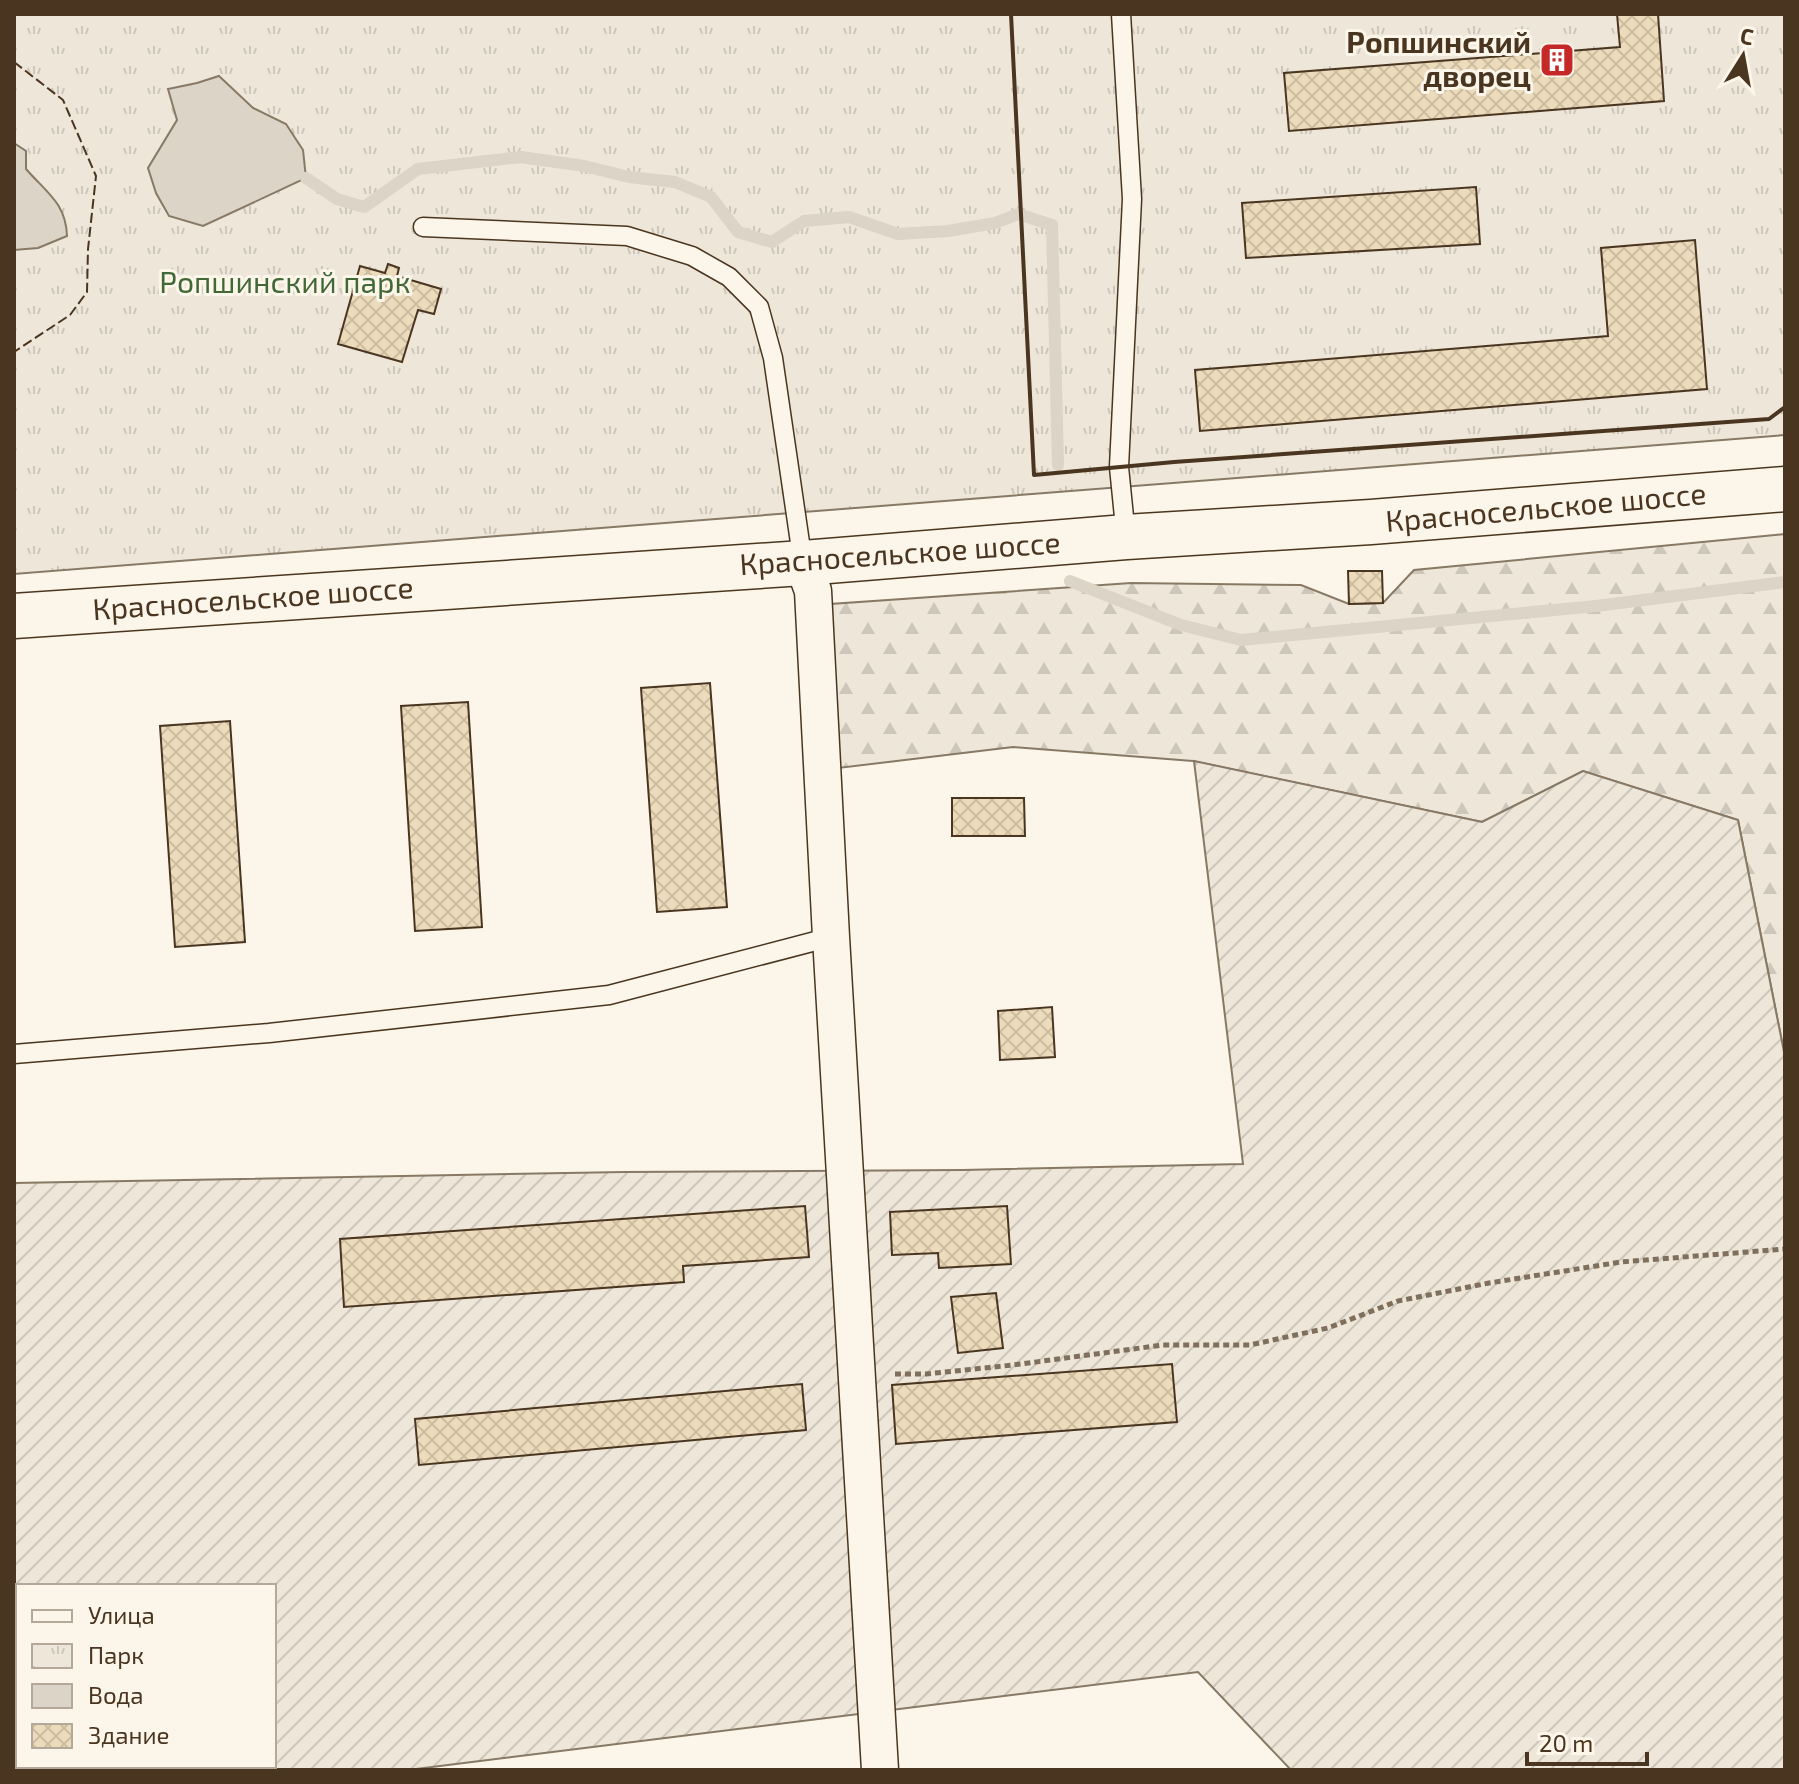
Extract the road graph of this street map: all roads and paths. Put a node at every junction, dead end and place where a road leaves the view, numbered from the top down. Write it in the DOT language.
graph roads {
  1 [pos="1121,14"];
  2 [pos="423,227"];
  3 [pos="1785,489"];
  4 [pos="1126,537"];
  5 [pos="803,563"];
  6 [pos="14,616"];
  7 [pos="831,937"];
  8 [pos="14,1054"];
  9 [pos="1785,1249"];
  10 [pos="857,1374"];
  11 [pos="880,1770"];
  1 -- 4 [label="lane"];
  2 -- 5 [label="lane"];
  3 -- 4 [label="main road, Красносельское шоссе"];
  4 -- 5 [label="main road, Красносельское шоссе"];
  5 -- 6 [label="main road, Красносельское шоссе"];
  5 -- 7 [label="street"];
  7 -- 8 [label="lane"];
  7 -- 10 [label="street"];
  9 -- 10 [label="path"];
  10 -- 11 [label="street"];
}
